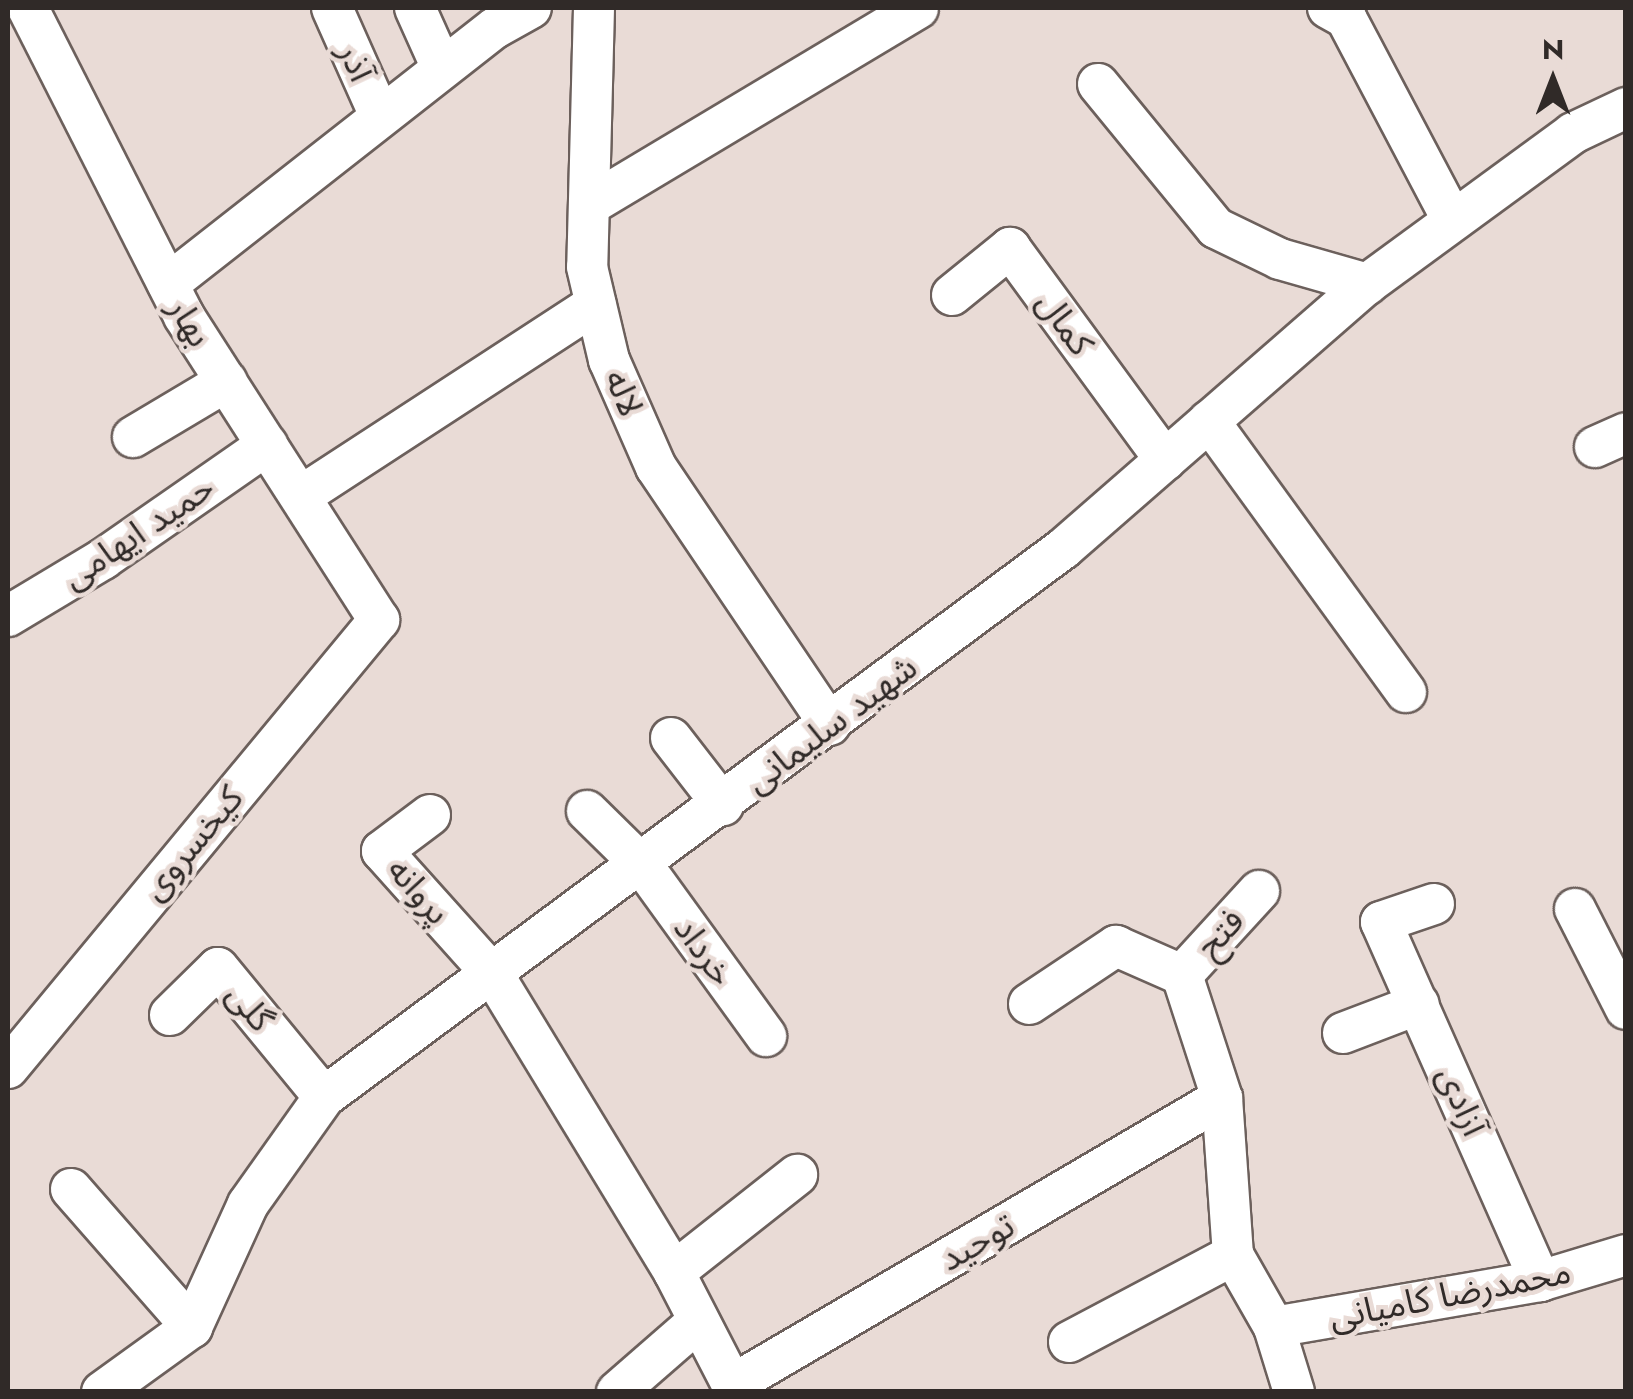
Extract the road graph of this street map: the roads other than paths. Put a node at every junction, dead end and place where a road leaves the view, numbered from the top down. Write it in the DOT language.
graph roads {
  1 [pos="28,8"];
  2 [pos="332,8"];
  3 [pos="415,8"];
  4 [pos="531,8"];
  5 [pos="594,8"];
  6 [pos="918,8"];
  7 [pos="1328,8"];
  8 [pos="442,68"];
  9 [pos="1098,84"];
  10 [pos="1626,108"];
  11 [pos="380,116"];
  12 [pos="590,204"];
  13 [pos="1454,221"];
  14 [pos="168,284"];
  15 [pos="1367,284"];
  16 [pos="952,295"];
  17 [pos="596,304"];
  18 [pos="226,381"];
  19 [pos="1208,422"];
  20 [pos="133,437"];
  21 [pos="267,445"];
  22 [pos="1165,460"];
  23 [pos="304,494"];
  24 [pos="8,616"];
  25 [pos="379,620"];
  26 [pos="1406,692"];
  27 [pos="830,726"];
  28 [pos="670,738"];
  29 [pos="723,806"];
  30 [pos="587,811"];
  31 [pos="430,814"];
  32 [pos="643,866"];
  33 [pos="1259,891"];
  34 [pos="1434,904"];
  35 [pos="1575,909"];
  36 [pos="1182,974"];
  37 [pos="494,976"];
  38 [pos="1029,1004"];
  39 [pos="1419,1004"];
  40 [pos="1626,1009"];
  41 [pos="170,1015"];
  42 [pos="1342,1033"];
  43 [pos="766,1036"];
  44 [pos="8,1068"];
  45 [pos="324,1097"];
  46 [pos="1222,1098"];
  47 [pos="798,1175"];
  48 [pos="71,1190"];
  49 [pos="1233,1255"];
  50 [pos="1626,1255"];
  51 [pos="674,1272"];
  52 [pos="1540,1281"];
  53 [pos="696,1324"];
  54 [pos="192,1326"];
  55 [pos="1274,1327"];
  56 [pos="1069,1342"];
  57 [pos="734,1388"];
  58 [pos="103,1391"];
  59 [pos="617,1392"];
  60 [pos="1294,1392"];
  1 -- 14 [label="street, بهار"];
  2 -- 11 [label="street, آذر"];
  3 -- 8 [label="street"];
  4 -- 8 [label="street"];
  5 -- 12 [label="street, لاله"];
  6 -- 12 [label="street"];
  7 -- 13 [label="street"];
  8 -- 11 [label="street"];
  9 -- 15 [label="street"];
  10 -- 13 [label="street, شهید سلیمانی"];
  11 -- 14 [label="street"];
  12 -- 17 [label="street, لاله"];
  13 -- 15 [label="street, شهید سلیمانی"];
  14 -- 18 [label="street, بهار"];
  15 -- 19 [label="street, شهید سلیمانی"];
  16 -- 22 [label="street, کمال"];
  17 -- 23 [label="street"];
  17 -- 27 [label="street, لاله"];
  18 -- 20 [label="street"];
  18 -- 21 [label="street, بهار"];
  19 -- 22 [label="street, شهید سلیمانی"];
  19 -- 26 [label="street"];
  21 -- 23 [label="street, بهار"];
  21 -- 24 [label="street, حمید ایهامی"];
  22 -- 27 [label="street, شهید سلیمانی"];
  23 -- 25 [label="street, بهار"];
  25 -- 44 [label="street, کیخسروی"];
  27 -- 29 [label="street, شهید سلیمانی"];
  28 -- 29 [label="street"];
  29 -- 32 [label="street, شهید سلیمانی"];
  30 -- 32 [label="street, خرداد"];
  31 -- 37 [label="street, پروانه"];
  32 -- 37 [label="street, شهید سلیمانی"];
  32 -- 43 [label="street, خرداد"];
  33 -- 36 [label="street, فتح"];
  34 -- 39 [label="street, آزادی"];
  35 -- 40 [label="street"];
  36 -- 38 [label="street"];
  36 -- 46 [label="street"];
  37 -- 45 [label="street, شهید سلیمانی"];
  37 -- 51 [label="street"];
  39 -- 42 [label="street"];
  39 -- 52 [label="street, آزادی"];
  41 -- 45 [label="street, گلی"];
  45 -- 54 [label="street, شهید سلیمانی"];
  46 -- 49 [label="street"];
  46 -- 57 [label="street, توحید"];
  47 -- 51 [label="street"];
  48 -- 54 [label="street"];
  49 -- 55 [label="street"];
  49 -- 56 [label="street"];
  50 -- 52 [label="street, محمدرضا کامیانی"];
  51 -- 53 [label="street"];
  52 -- 55 [label="street, محمدرضا کامیانی"];
  53 -- 57 [label="street"];
  53 -- 59 [label="street"];
  54 -- 58 [label="street, شهید سلیمانی"];
  55 -- 60 [label="street"];
}
